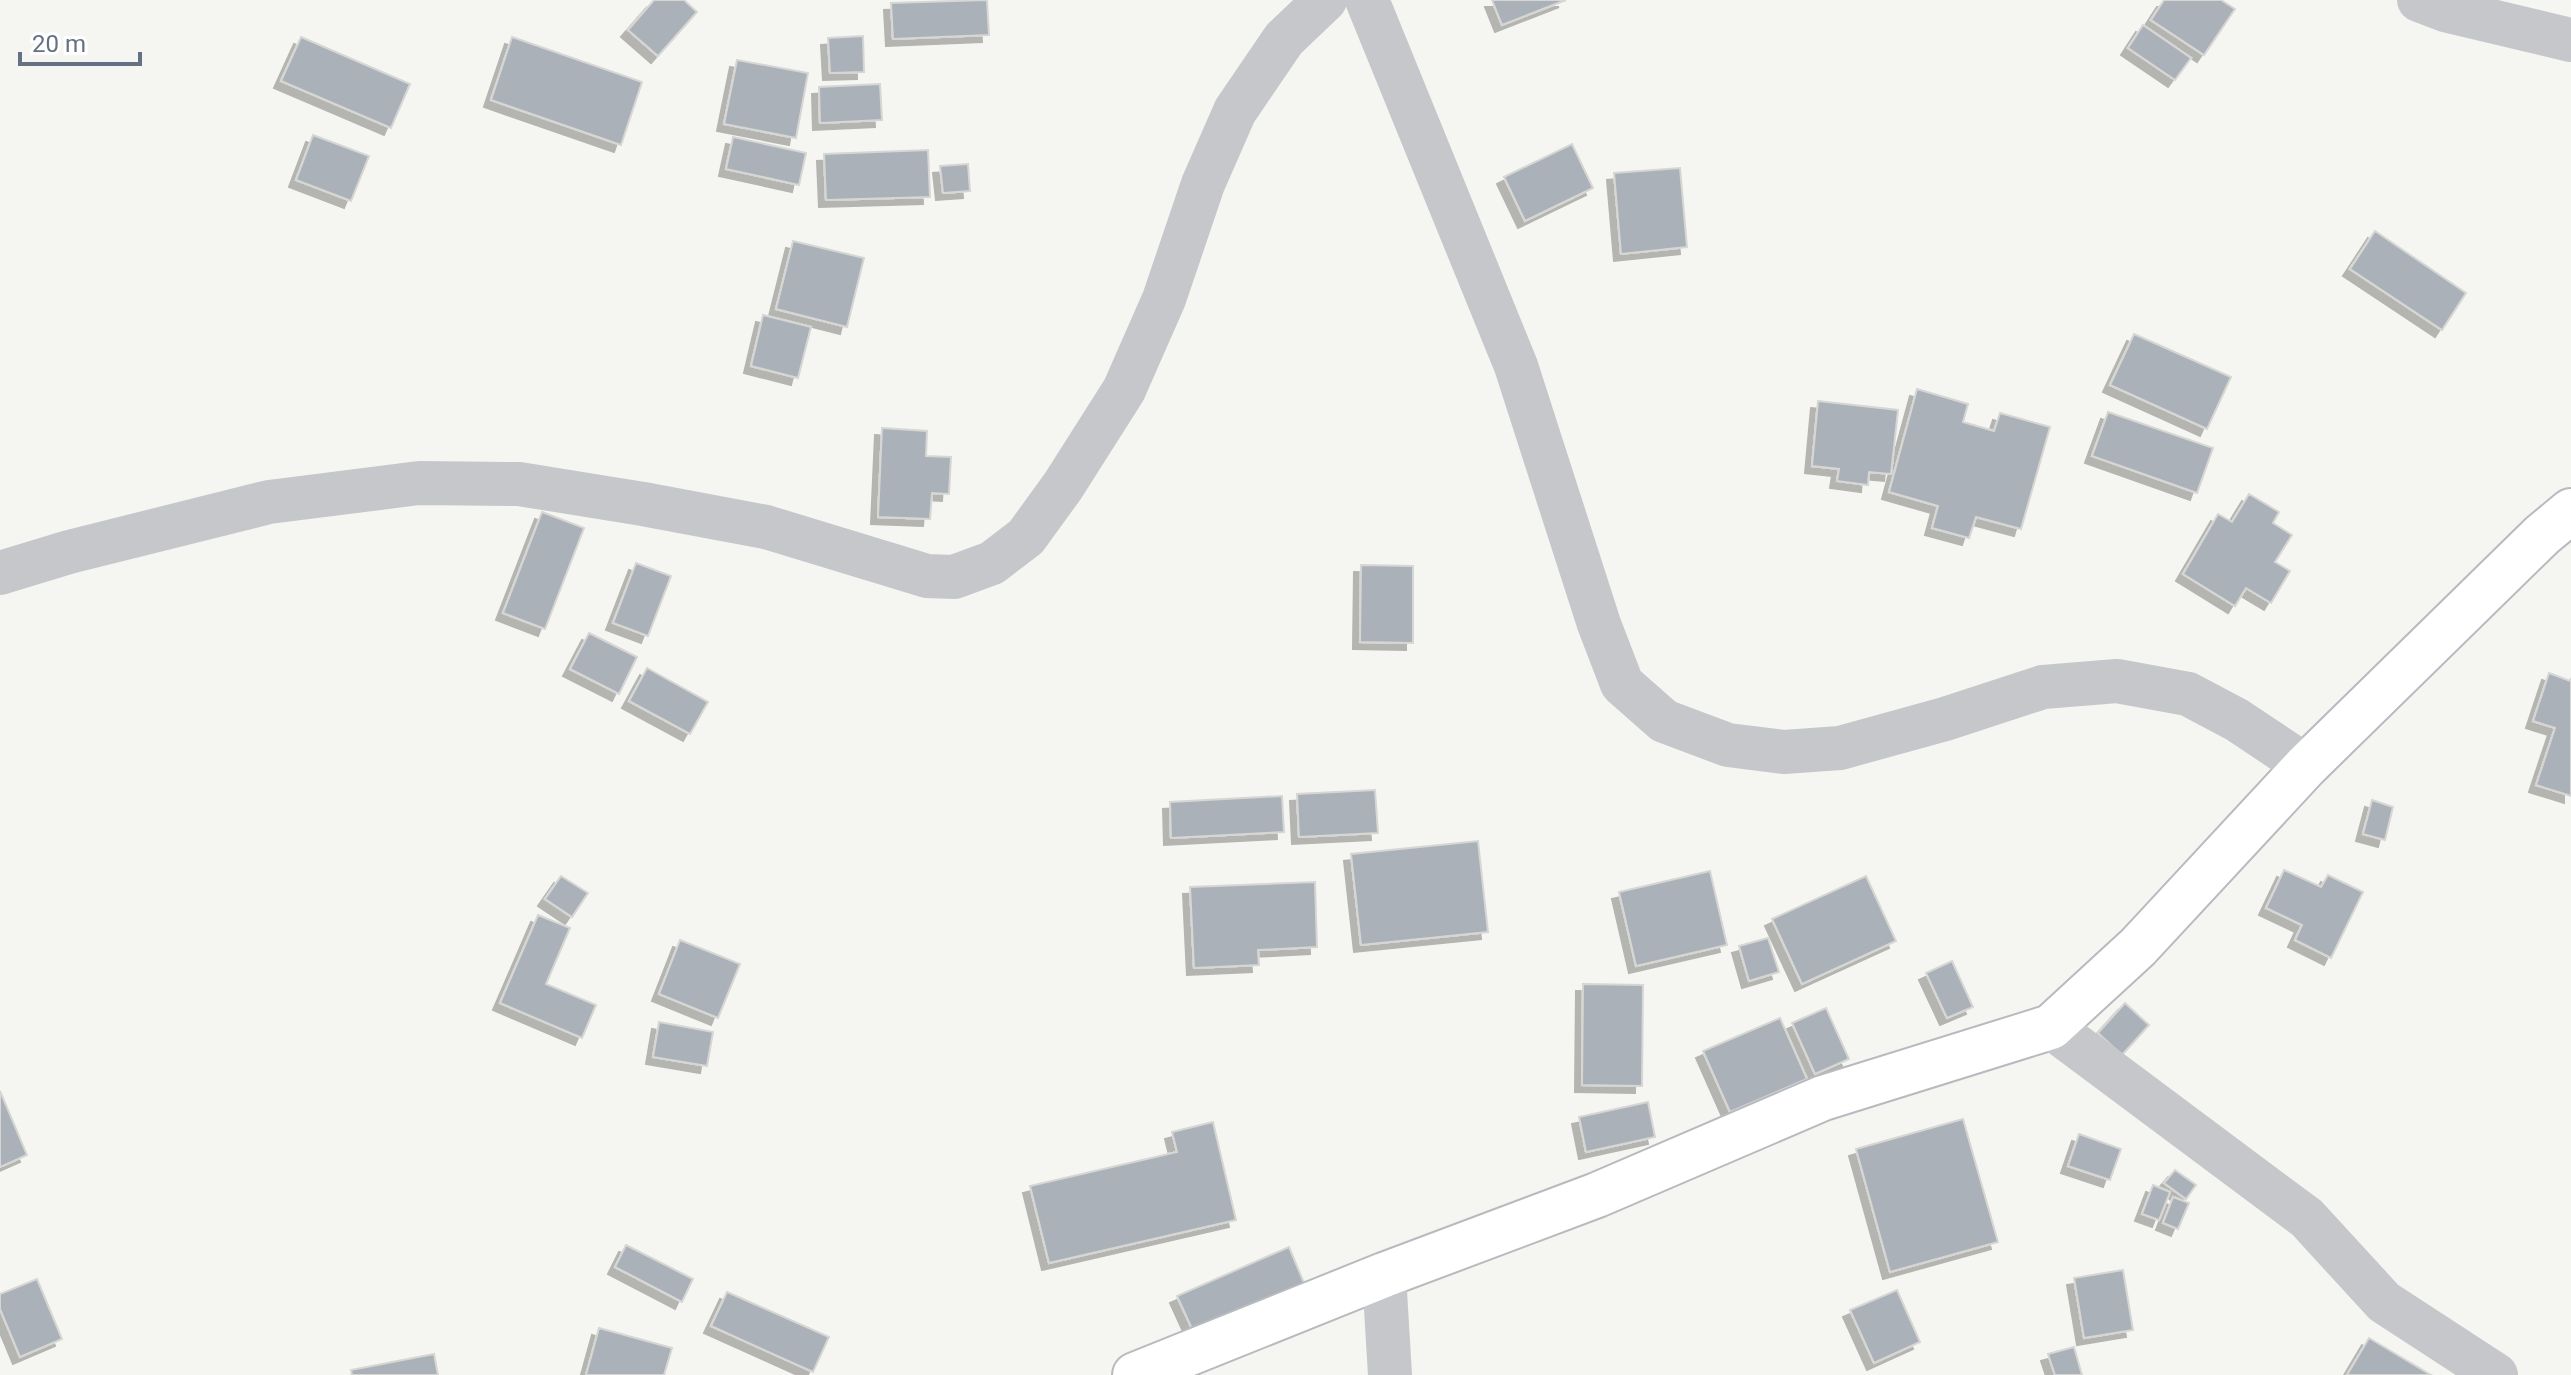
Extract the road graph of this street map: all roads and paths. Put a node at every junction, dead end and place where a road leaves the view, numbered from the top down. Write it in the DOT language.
graph roads {
  1 [pos="1325,0"];
  2 [pos="1367,0"];
  3 [pos="2419,0"];
  4 [pos="2571,40"];
  5 [pos="2571,511"];
  6 [pos="0,573"];
  7 [pos="2306,766"];
  8 [pos="2051,1027"];
  9 [pos="1384,1275"];
  10 [pos="1135,1375"];
  11 [pos="1390,1375"];
  12 [pos="2496,1375"];
  1 -- 6 [label="street"];
  2 -- 7 [label="street"];
  3 -- 4 [label="street"];
  5 -- 7 [label="street"];
  7 -- 8 [label="street"];
  8 -- 9 [label="street"];
  8 -- 12 [label="street"];
  9 -- 10 [label="street"];
  9 -- 11 [label="street"];
}
